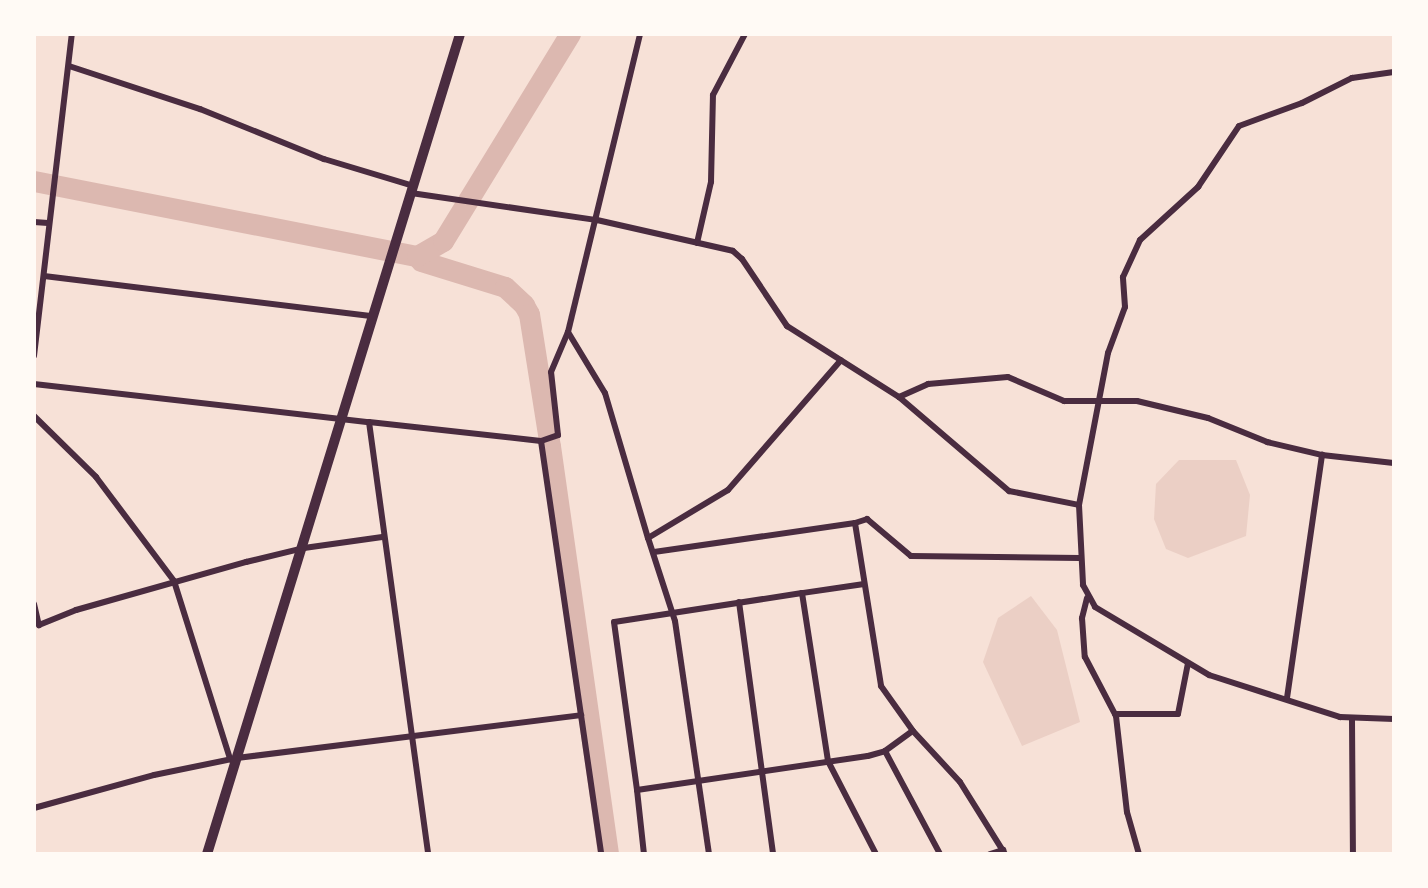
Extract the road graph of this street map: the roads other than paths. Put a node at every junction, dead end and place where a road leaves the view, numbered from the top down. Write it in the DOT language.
graph roads {
  1 [pos="72,34"];
  2 [pos="460,34"];
  3 [pos="640,34"];
  4 [pos="745,34"];
  5 [pos="69,66"];
  6 [pos="1394,72"];
  7 [pos="412,190"];
  8 [pos="597,220"];
  9 [pos="34,222"];
  10 [pos="48,223"];
  11 [pos="697,243"];
  12 [pos="44,276"];
  13 [pos="371,316"];
  14 [pos="568,332"];
  15 [pos="34,356"];
  16 [pos="841,360"];
  17 [pos="34,384"];
  18 [pos="899,397"];
  19 [pos="1101,400"];
  20 [pos="34,416"];
  21 [pos="342,419"];
  22 [pos="369,422"];
  23 [pos="545,441"];
  24 [pos="1322,454"];
  25 [pos="1394,463"];
  26 [pos="1079,505"];
  27 [pos="855,523"];
  28 [pos="382,537"];
  29 [pos="648,538"];
  30 [pos="303,548"];
  31 [pos="654,552"];
  32 [pos="1080,558"];
  33 [pos="174,581"];
  34 [pos="864,584"];
  35 [pos="801,593"];
  36 [pos="1087,598"];
  37 [pos="739,602"];
  38 [pos="34,604"];
  39 [pos="673,613"];
  40 [pos="37,626"];
  41 [pos="1188,663"];
  42 [pos="1287,698"];
  43 [pos="1115,714"];
  44 [pos="581,715"];
  45 [pos="1394,719"];
  46 [pos="1352,720"];
  47 [pos="913,731"];
  48 [pos="412,739"];
  49 [pos="885,751"];
  50 [pos="235,759"];
  51 [pos="828,761"];
  52 [pos="762,771"];
  53 [pos="698,780"];
  54 [pos="637,790"];
  55 [pos="34,808"];
  56 [pos="1004,852"];
  57 [pos="207,854"];
  58 [pos="428,854"];
  59 [pos="601,854"];
  60 [pos="644,854"];
  61 [pos="709,854"];
  62 [pos="773,854"];
  63 [pos="876,854"];
  64 [pos="940,854"];
  65 [pos="990,854"];
  66 [pos="1139,854"];
  67 [pos="1353,854"];
  1 -- 5 [label="street"];
  2 -- 7 [label="main road"];
  3 -- 8 [label="street"];
  4 -- 11 [label="street"];
  5 -- 7 [label="street"];
  5 -- 10 [label="street"];
  6 -- 19 [label="street"];
  7 -- 8 [label="street"];
  7 -- 13 [label="main road"];
  8 -- 11 [label="street"];
  8 -- 14 [label="street"];
  9 -- 10 [label="street"];
  10 -- 12 [label="street"];
  11 -- 16 [label="street"];
  12 -- 13 [label="street"];
  12 -- 15 [label="street"];
  13 -- 21 [label="main road"];
  14 -- 23 [label="street"];
  14 -- 29 [label="street"];
  16 -- 18 [label="street"];
  16 -- 29 [label="street"];
  17 -- 21 [label="street"];
  18 -- 19 [label="street"];
  18 -- 26 [label="street"];
  19 -- 24 [label="street"];
  19 -- 26 [label="street"];
  20 -- 33 [label="street"];
  21 -- 22 [label="street"];
  21 -- 30 [label="main road"];
  22 -- 23 [label="street"];
  22 -- 28 [label="street"];
  23 -- 44 [label="street"];
  24 -- 25 [label="street"];
  24 -- 42 [label="street"];
  26 -- 32 [label="street"];
  27 -- 31 [label="street"];
  27 -- 32 [label="street"];
  27 -- 34 [label="street"];
  28 -- 30 [label="street"];
  28 -- 48 [label="street"];
  29 -- 31 [label="street"];
  30 -- 33 [label="street"];
  30 -- 50 [label="main road"];
  31 -- 39 [label="street"];
  32 -- 36 [label="street"];
  33 -- 40 [label="street"];
  33 -- 50 [label="street"];
  34 -- 35 [label="street"];
  34 -- 47 [label="street"];
  35 -- 37 [label="street"];
  35 -- 51 [label="street"];
  36 -- 41 [label="street"];
  36 -- 43 [label="street"];
  37 -- 39 [label="street"];
  37 -- 52 [label="street"];
  38 -- 40 [label="street"];
  39 -- 53 [label="street"];
  39 -- 54 [label="street"];
  41 -- 42 [label="street"];
  41 -- 43 [label="street"];
  42 -- 46 [label="street"];
  43 -- 66 [label="street"];
  44 -- 48 [label="street"];
  44 -- 59 [label="street"];
  45 -- 46 [label="street"];
  46 -- 67 [label="street"];
  47 -- 49 [label="street"];
  47 -- 56 [label="street"];
  48 -- 50 [label="street"];
  48 -- 58 [label="street"];
  49 -- 51 [label="street"];
  49 -- 64 [label="street"];
  50 -- 55 [label="street"];
  50 -- 57 [label="main road"];
  51 -- 52 [label="street"];
  51 -- 63 [label="street"];
  52 -- 53 [label="street"];
  52 -- 62 [label="street"];
  53 -- 54 [label="street"];
  53 -- 61 [label="street"];
  54 -- 60 [label="street"];
  56 -- 65 [label="street"];
}
